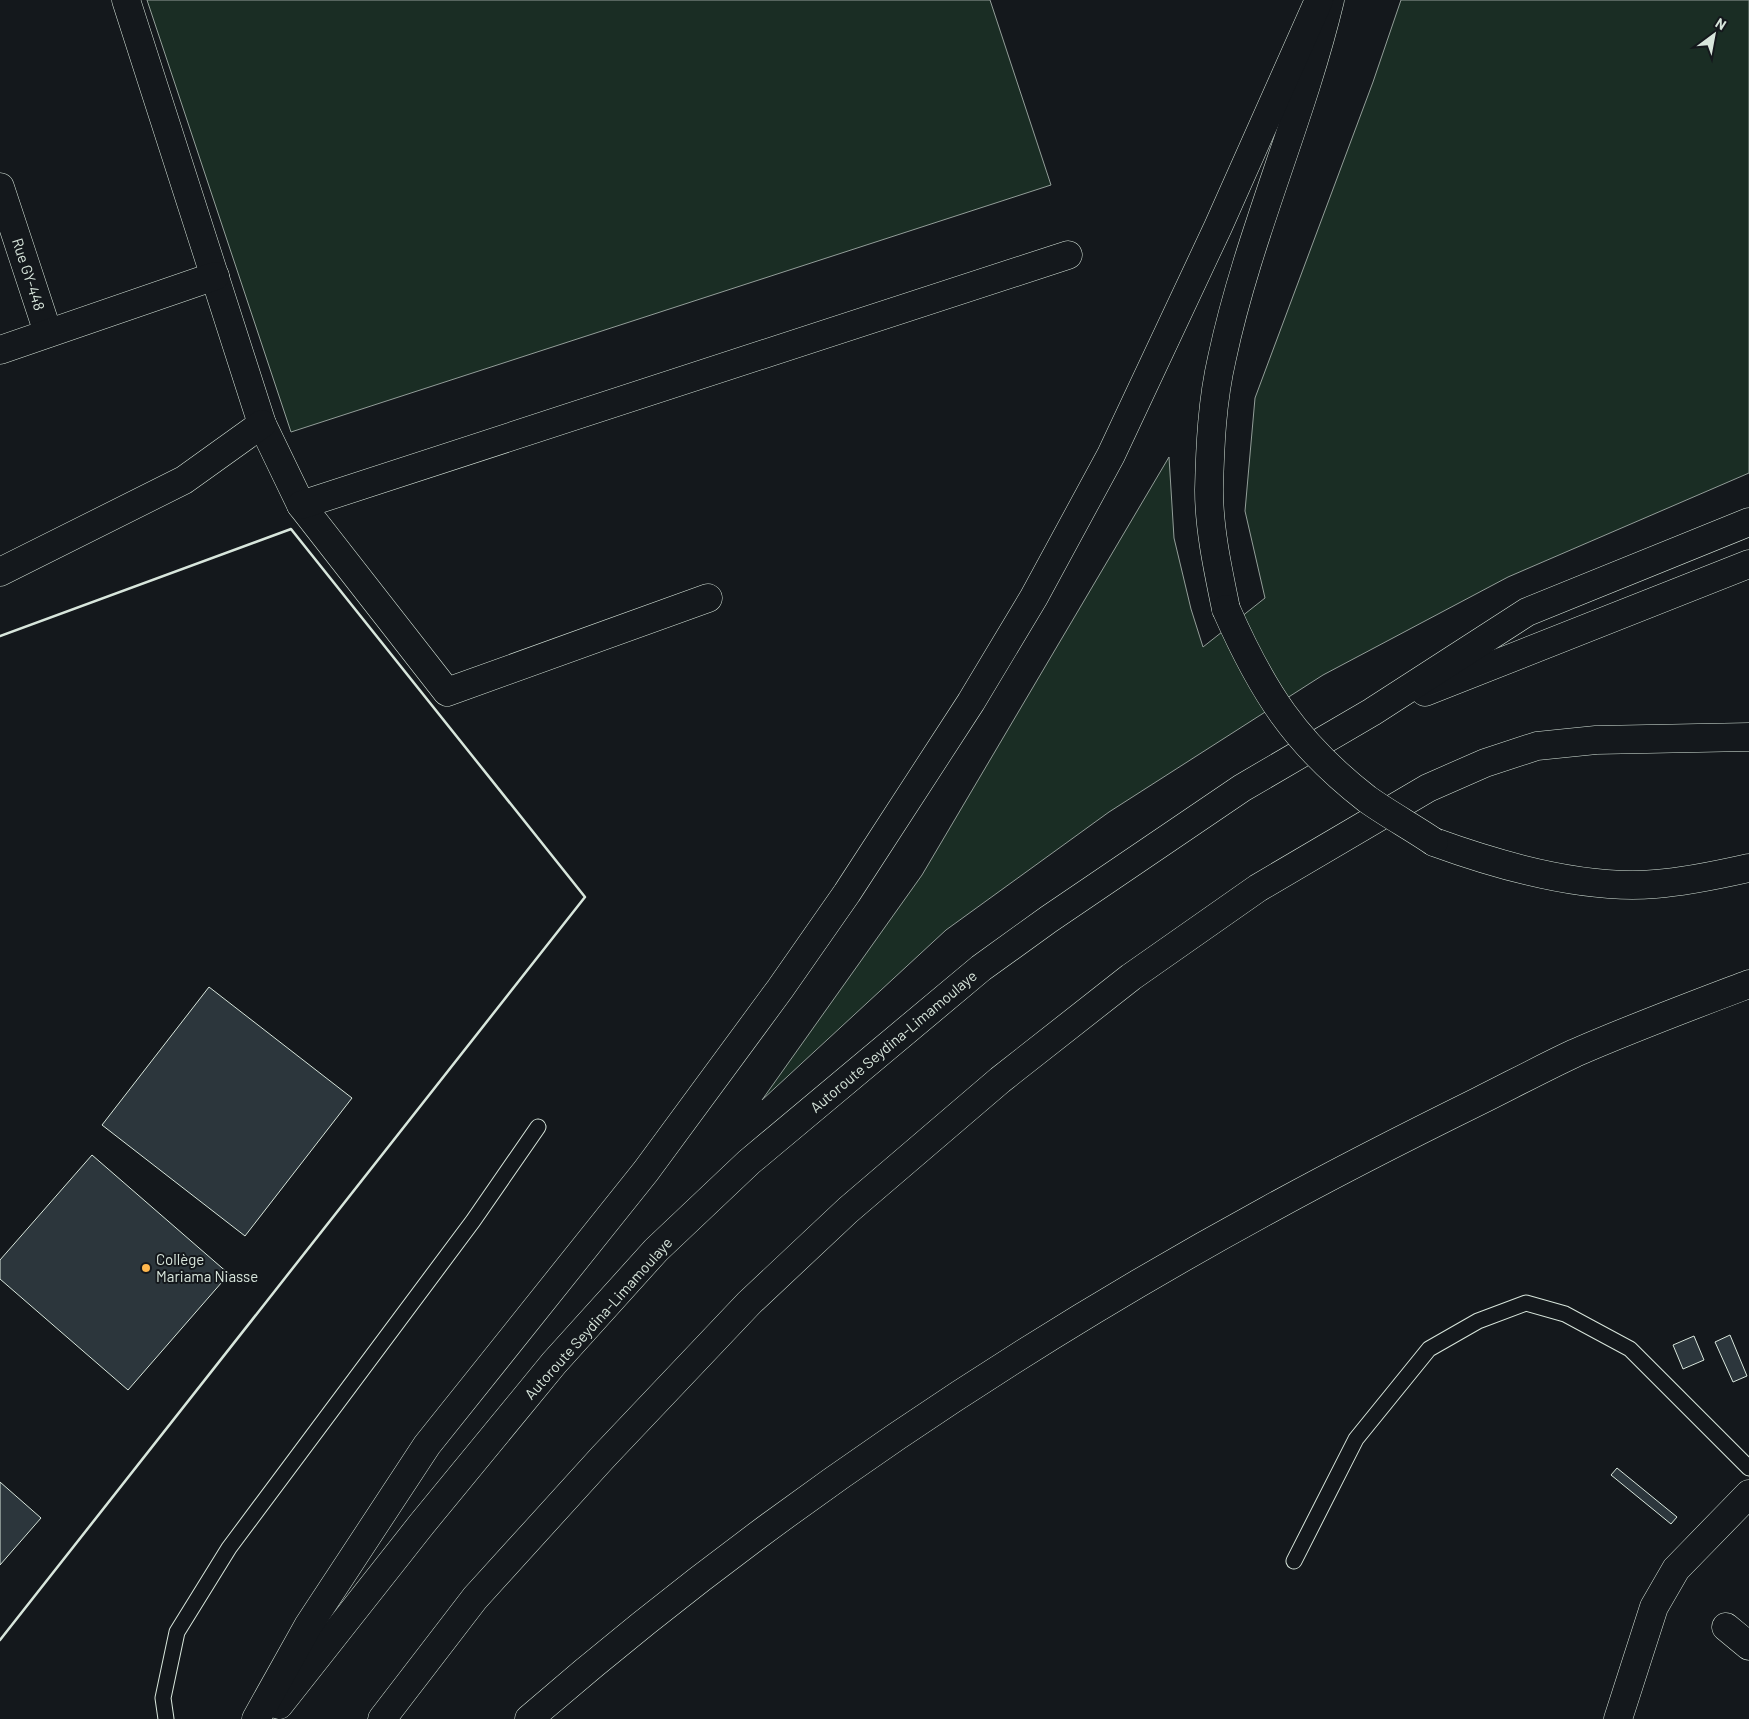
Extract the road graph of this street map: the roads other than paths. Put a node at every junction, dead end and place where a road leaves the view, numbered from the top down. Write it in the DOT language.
graph roads {
  1 [pos="126,0"];
  2 [pos="1319,0"];
  3 [pos="1330,0"];
  4 [pos="0,187"];
  5 [pos="1068,255"];
  6 [pos="214,276"];
  7 [pos="48,333"];
  8 [pos="0,350"];
  9 [pos="262,424"];
  10 [pos="301,506"];
  11 [pos="1749,522"];
  12 [pos="1749,564"];
  13 [pos="0,572"];
  14 [pos="708,598"];
  15 [pos="1372,712"];
  16 [pos="1749,737"];
  17 [pos="1749,868"];
  18 [pos="1749,984"];
  19 [pos="538,1127"];
  20 [pos="1749,1468"];
  21 [pos="1749,1494"];
  22 [pos="1294,1561"];
  23 [pos="1726,1627"];
  24 [pos="1749,1646"];
  25 [pos="166,1719"];
  26 [pos="256,1719"];
  27 [pos="268,1719"];
  28 [pos="382,1719"];
  29 [pos="528,1719"];
  30 [pos="1618,1719"];
  1 -- 6 [label="main road"];
  2 -- 26 [label="main road"];
  3 -- 17 [label="main road, bridge"];
  4 -- 7 [label="main road, Rue GY-448"];
  5 -- 10 [label="main road"];
  6 -- 7 [label="main road"];
  6 -- 9 [label="main road"];
  7 -- 8 [label="main road"];
  9 -- 10 [label="main road"];
  9 -- 13 [label="main road"];
  10 -- 14 [label="main road"];
  11 -- 15 [label="main road"];
  12 -- 15 [label="main road"];
  15 -- 27 [label="main road, Autoroute Seydina-Limamoulaye"];
  16 -- 28 [label="main road"];
  18 -- 29 [label="main road"];
  19 -- 25 [label="lane"];
  20 -- 22 [label="lane"];
  21 -- 30 [label="main road"];
  23 -- 24 [label="main road"];
}
